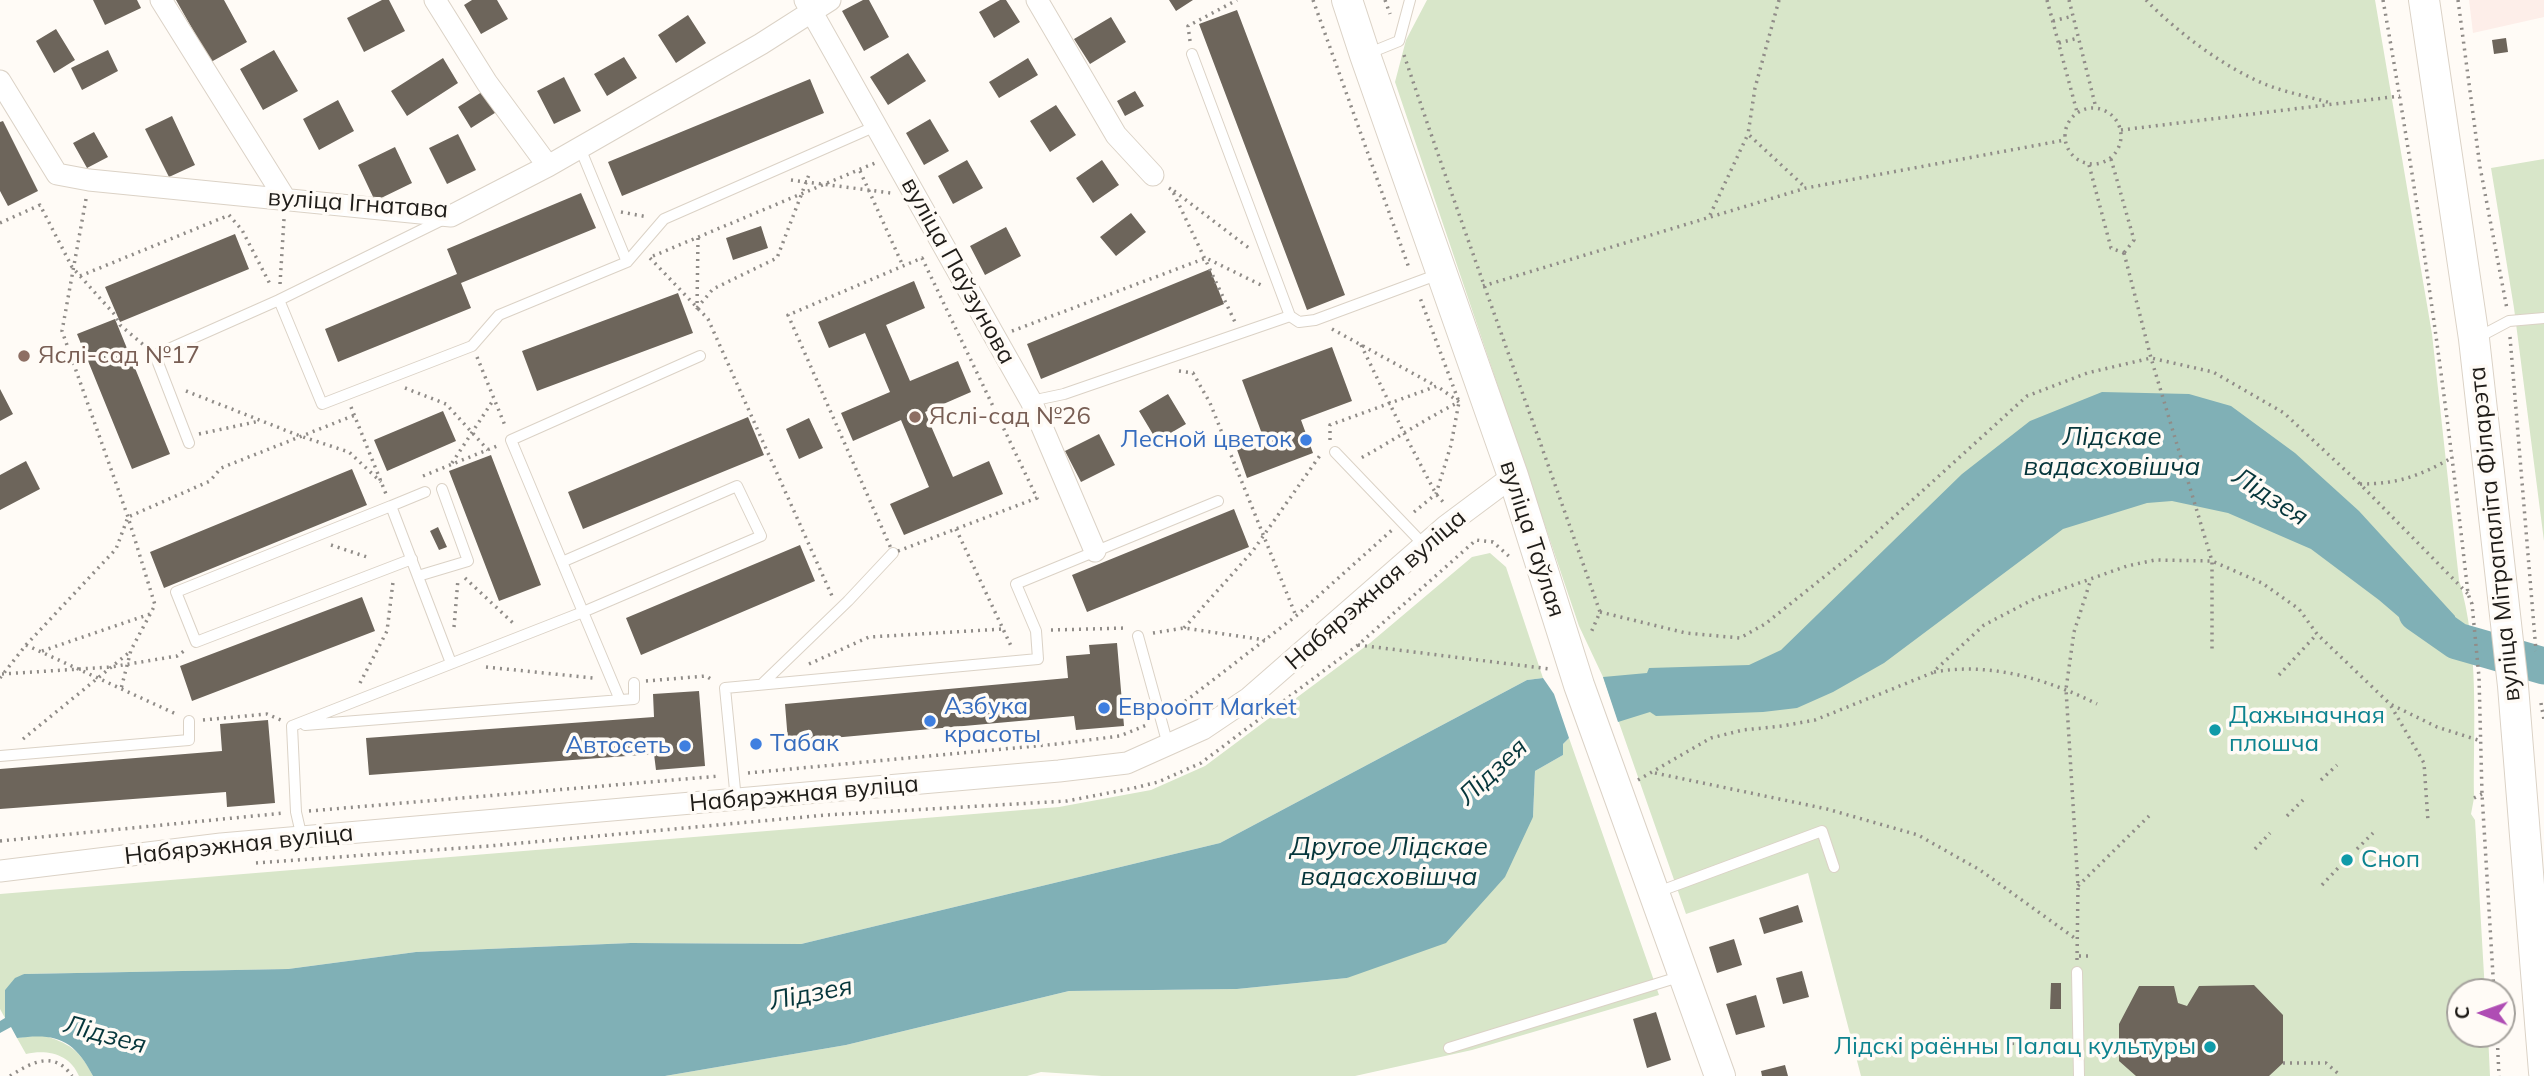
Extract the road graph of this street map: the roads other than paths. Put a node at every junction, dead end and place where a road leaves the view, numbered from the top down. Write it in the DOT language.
graph roads {
  1 [pos="161,0"];
  2 [pos="435,0"];
  3 [pos="1037,0"];
  4 [pos="1347,0"];
  5 [pos="1410,0"];
  6 [pos="2424,0"];
  7 [pos="816,4"];
  8 [pos="1192,54"];
  9 [pos="1364,55"];
  10 [pos="0,81"];
  11 [pos="876,125"];
  12 [pos="580,148"];
  13 [pos="548,166"];
  14 [pos="1153,176"];
  15 [pos="286,200"];
  16 [pos="452,216"];
  17 [pos="627,262"];
  18 [pos="1441,273"];
  19 [pos="279,300"];
  20 [pos="1290,316"];
  21 [pos="2544,318"];
  22 [pos="2474,339"];
  23 [pos="700,356"];
  24 [pos="1031,401"];
  25 [pos="188,440"];
  26 [pos="1335,452"];
  27 [pos="1513,476"];
  28 [pos="442,489"];
  29 [pos="425,492"];
  30 [pos="1218,502"];
  31 [pos="391,506"];
  32 [pos="1424,545"];
  33 [pos="1095,551"];
  34 [pos="893,552"];
  35 [pos="412,559"];
  36 [pos="562,562"];
  37 [pos="418,576"];
  38 [pos="583,612"];
  39 [pos="1138,636"];
  40 [pos="451,663"];
  41 [pos="634,682"];
  42 [pos="762,684"];
  43 [pos="620,700"];
  44 [pos="190,721"];
  45 [pos="292,726"];
  46 [pos="1168,745"];
  47 [pos="1,756"];
  48 [pos="736,800"];
  49 [pos="302,838"];
  50 [pos="1834,867"];
  51 [pos="0,872"];
  52 [pos="1656,893"];
  53 [pos="2077,972"];
  54 [pos="1684,975"];
  55 [pos="1449,1048"];
  56 [pos="2544,1072"];
  57 [pos="1720,1076"];
  58 [pos="2079,1076"];
  1 -- 15 [label="street"];
  2 -- 13 [label="street"];
  3 -- 14 [label="street"];
  4 -- 9 [label="main road, вуліца Таўлая"];
  5 -- 9 [label="lane"];
  6 -- 22 [label="main road, вуліца Мітрапаліта Філарэта"];
  7 -- 11 [label="street, вуліца Паўзунова"];
  7 -- 12 [label="street, вуліца Ігнатава"];
  8 -- 20 [label="lane"];
  9 -- 18 [label="main road, вуліца Таўлая"];
  10 -- 15 [label="street, вуліца Ігнатава"];
  11 -- 17 [label="lane"];
  11 -- 24 [label="street, вуліца Паўзунова"];
  12 -- 13 [label="street, вуліца Ігнатава"];
  12 -- 17 [label="lane"];
  13 -- 16 [label="street, вуліца Ігнатава"];
  15 -- 16 [label="street, вуліца Ігнатава"];
  16 -- 19 [label="lane"];
  17 -- 19 [label="lane"];
  18 -- 20 [label="lane"];
  18 -- 27 [label="main road, вуліца Таўлая"];
  19 -- 25 [label="lane"];
  20 -- 24 [label="lane"];
  21 -- 22 [label="lane"];
  22 -- 56 [label="main road, вуліца Мітрапаліта Філарэта"];
  23 -- 36 [label="lane"];
  24 -- 33 [label="street, вуліца Паўзунова"];
  26 -- 32 [label="lane"];
  27 -- 32 [label="street, Набярэжная вуліца"];
  27 -- 52 [label="main road, вуліца Таўлая"];
  28 -- 37 [label="lane"];
  29 -- 31 [label="lane"];
  30 -- 33 [label="lane"];
  31 -- 35 [label="lane"];
  31 -- 35 [label="lane"];
  32 -- 46 [label="street, Набярэжная вуліца"];
  33 -- 42 [label="lane"];
  34 -- 42 [label="lane"];
  35 -- 37 [label="lane"];
  36 -- 38 [label="lane"];
  36 -- 38 [label="lane"];
  37 -- 40 [label="lane"];
  38 -- 40 [label="lane"];
  38 -- 43 [label="lane"];
  39 -- 46 [label="lane"];
  40 -- 45 [label="lane"];
  41 -- 43 [label="lane"];
  42 -- 48 [label="lane"];
  43 -- 45 [label="lane"];
  44 -- 47 [label="lane"];
  45 -- 49 [label="lane"];
  46 -- 48 [label="street, Набярэжная вуліца"];
  48 -- 49 [label="street, Набярэжная вуліца"];
  49 -- 51 [label="street, Набярэжная вуліца"];
  50 -- 52 [label="lane"];
  52 -- 54 [label="main road, вуліца Таўлая"];
  53 -- 58 [label="lane"];
  54 -- 55 [label="lane"];
  54 -- 57 [label="main road, вуліца Таўлая"];
}
